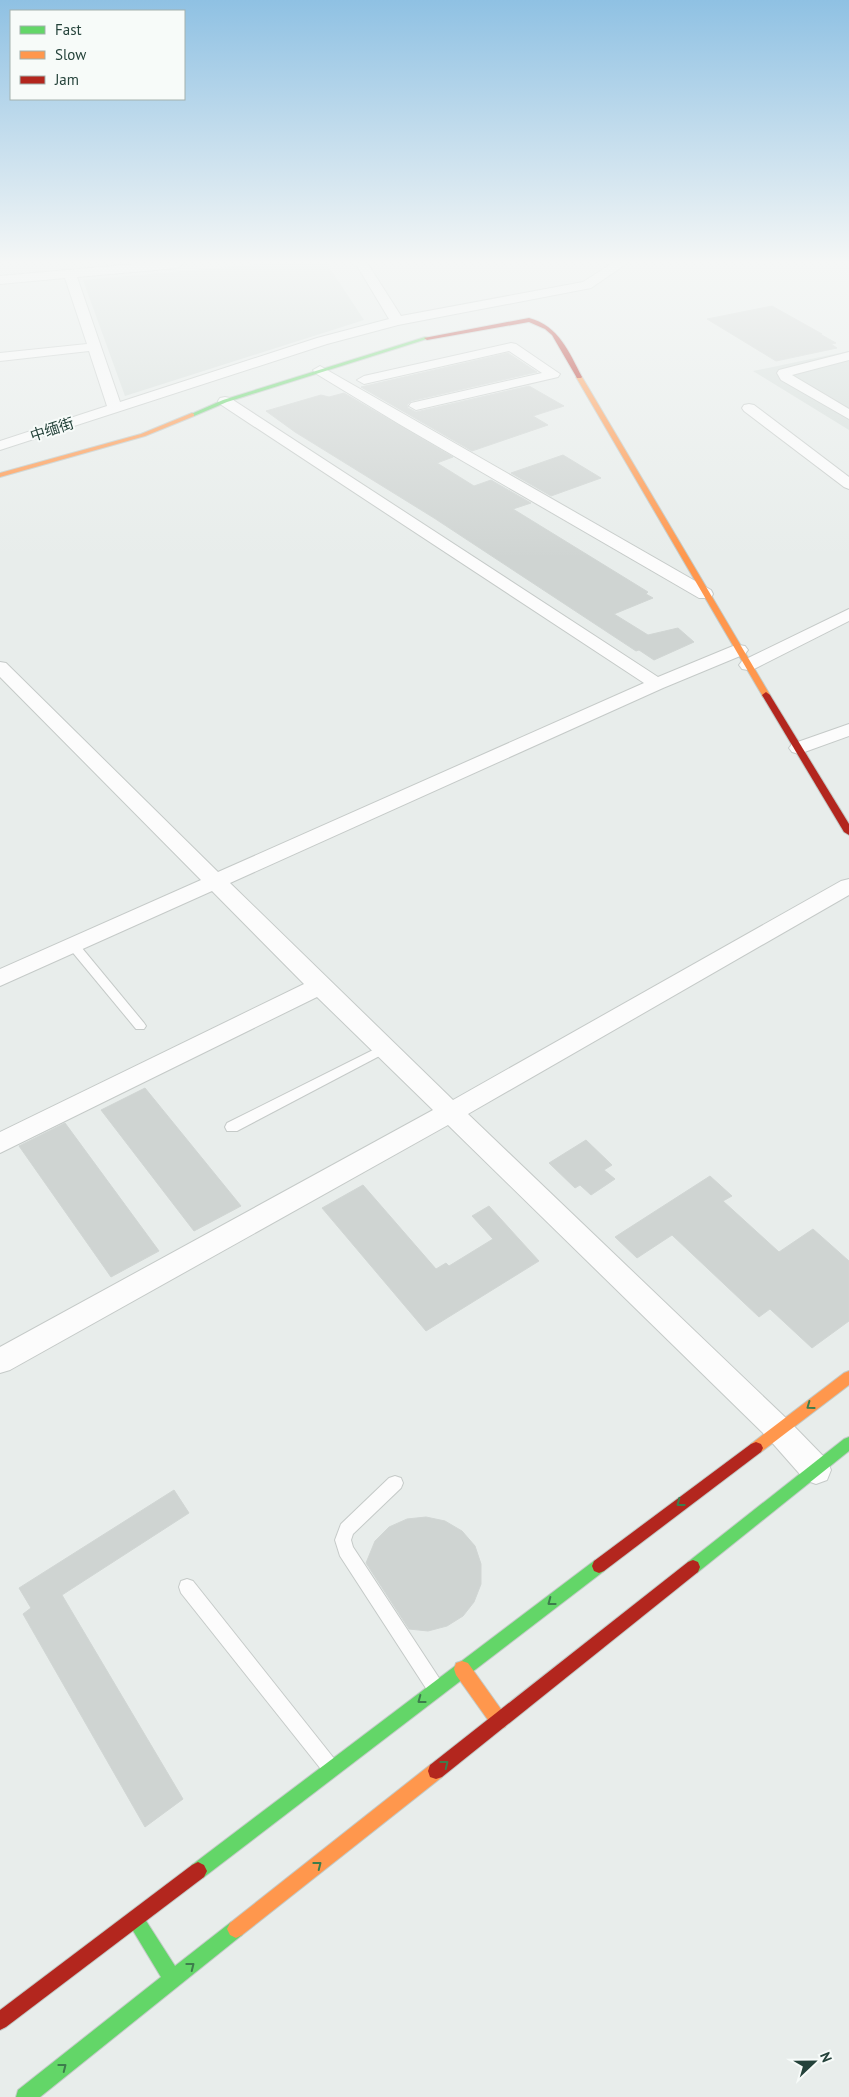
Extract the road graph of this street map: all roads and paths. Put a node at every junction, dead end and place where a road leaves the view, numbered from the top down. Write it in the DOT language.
graph roads {
  1 [pos="99,362"];
  2 [pos="258,362"];
  3 [pos="349,362"];
  4 [pos="369,362"];
  5 [pos="443,362"];
  6 [pos="534,362"];
  7 [pos="570,362"];
  8 [pos="827,362"];
  9 [pos="320,370"];
  10 [pos="387,374"];
  11 [pos="364,380"];
  12 [pos="226,401"];
  13 [pos="115,408"];
  14 [pos="749,408"];
  15 [pos="849,415"];
  16 [pos="404,421"];
  17 [pos="0,429"];
  18 [pos="1,446"];
  19 [pos="0,475"];
  20 [pos="849,484"];
  21 [pos="705,594"];
  22 [pos="849,614"];
  23 [pos="743,657"];
  24 [pos="0,667"];
  25 [pos="657,684"];
  26 [pos="849,730"];
  27 [pos="799,748"];
  28 [pos="849,832"];
  29 [pos="217,882"];
  30 [pos="849,886"];
  31 [pos="73,945"];
  32 [pos="0,978"];
  33 [pos="320,986"];
  34 [pos="140,1026"];
  35 [pos="385,1048"];
  36 [pos="451,1112"];
  37 [pos="232,1127"];
  38 [pos="0,1144"];
  39 [pos="0,1361"];
  40 [pos="849,1377"];
  41 [pos="778,1428"];
  42 [pos="849,1443"];
  43 [pos="816,1470"];
  44 [pos="395,1483"];
  45 [pos="186,1587"];
  46 [pos="462,1670"];
  47 [pos="436,1689"];
  48 [pos="499,1721"];
  49 [pos="331,1769"];
  50 [pos="135,1919"];
  51 [pos="173,1980"];
  52 [pos="0,2021"];
  53 [pos="25,2097"];
  1 -- 13 [label="street"];
  2 -- 13 [label="street, 中缅街"];
  3 -- 9 [label="street"];
  4 -- 10 [label="street"];
  5 -- 10 [label="street"];
  6 -- 16 [label="street"];
  7 -- 21 [label="street"];
  8 -- 15 [label="street"];
  9 -- 12 [label="street"];
  9 -- 16 [label="street"];
  10 -- 11 [label="street"];
  12 -- 19 [label="street"];
  12 -- 25 [label="street"];
  13 -- 18 [label="street, 中缅街"];
  14 -- 20 [label="street"];
  16 -- 21 [label="street"];
  17 -- 18 [label="street"];
  21 -- 23 [label="street"];
  22 -- 23 [label="street"];
  23 -- 25 [label="street"];
  23 -- 27 [label="street"];
  24 -- 29 [label="street"];
  25 -- 29 [label="street"];
  26 -- 27 [label="street"];
  27 -- 28 [label="street"];
  29 -- 31 [label="street"];
  29 -- 33 [label="street"];
  30 -- 36 [label="street"];
  31 -- 32 [label="street"];
  31 -- 34 [label="lane"];
  33 -- 35 [label="street"];
  33 -- 38 [label="street"];
  35 -- 36 [label="street"];
  35 -- 37 [label="lane"];
  36 -- 39 [label="street"];
  36 -- 41 [label="street"];
  40 -- 41 [label="street, one-way"];
  41 -- 43 [label="street"];
  41 -- 46 [label="street, one-way"];
  42 -- 43 [label="street"];
  43 -- 48 [label="street"];
  44 -- 47 [label="lane"];
  45 -- 49 [label="lane"];
  46 -- 47 [label="street"];
  46 -- 48 [label="street"];
  47 -- 49 [label="street, one-way"];
  51 -- 48 [label="street, one-way"];
  49 -- 50 [label="street"];
  50 -- 51 [label="street"];
  50 -- 52 [label="street"];
  53 -- 51 [label="street, one-way"];
}
